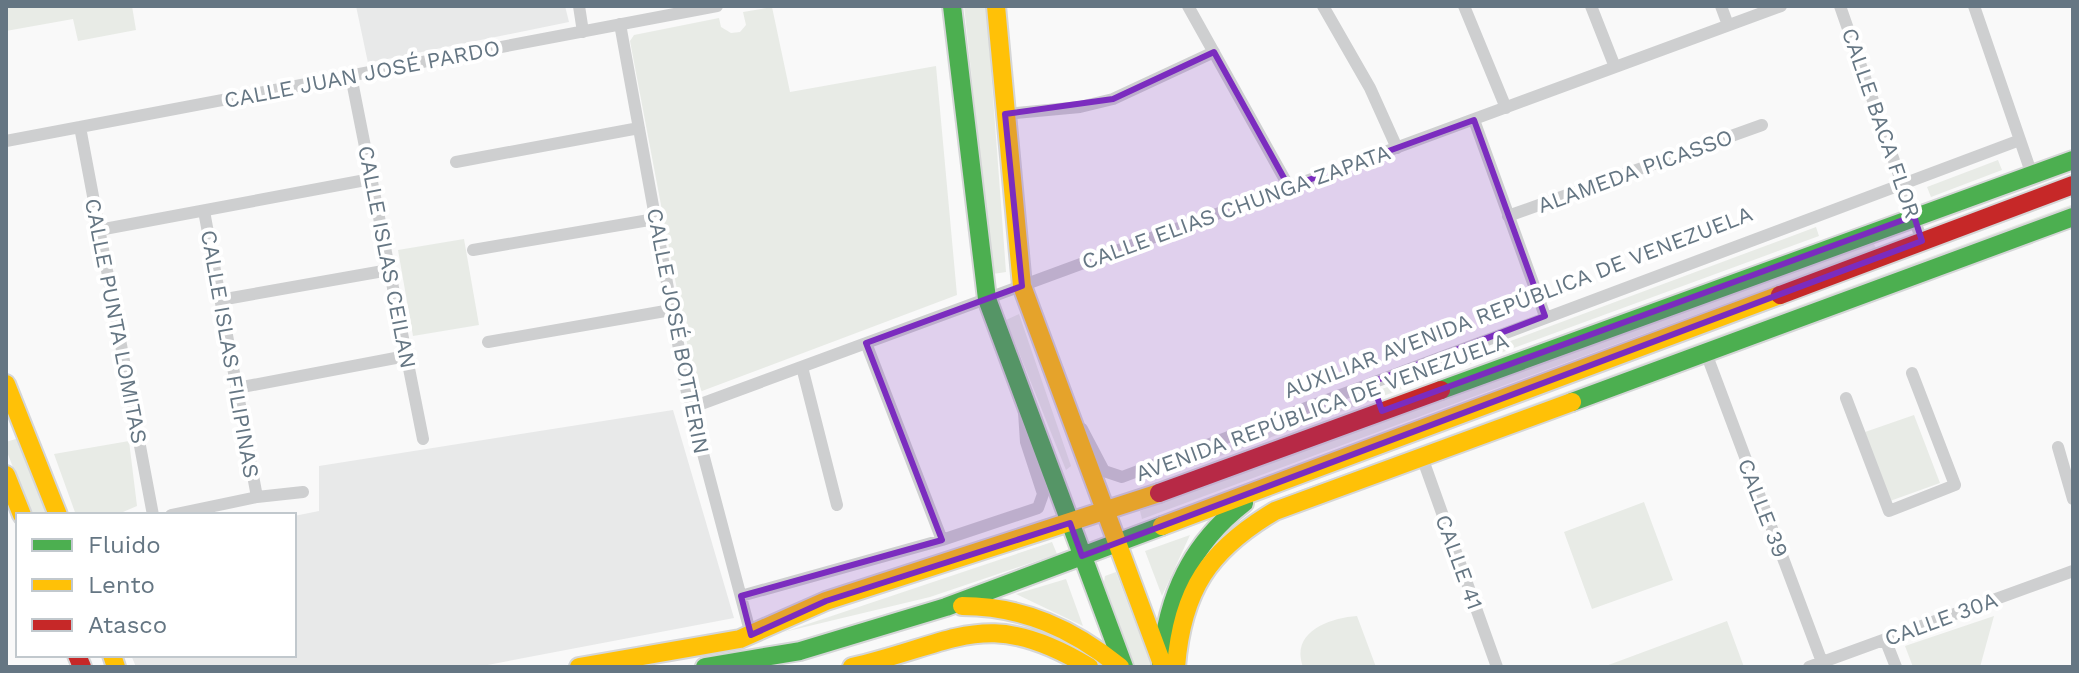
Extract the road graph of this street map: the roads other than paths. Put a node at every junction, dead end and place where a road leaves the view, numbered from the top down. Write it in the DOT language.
graph roads {
  1 [pos="579,6"];
  2 [pos="717,6"];
  3 [pos="952,6"];
  4 [pos="996,6"];
  5 [pos="1188,6"];
  6 [pos="1323,6"];
  7 [pos="1464,6"];
  8 [pos="1591,6"];
  9 [pos="1721,6"];
  10 [pos="1781,6"];
  11 [pos="1840,6"];
  12 [pos="1974,6"];
  13 [pos="620,24"];
  14 [pos="1728,25"];
  15 [pos="583,32"];
  16 [pos="1214,52"];
  17 [pos="1615,67"];
  18 [pos="351,76"];
  19 [pos="1506,108"];
  20 [pos="1005,114"];
  21 [pos="1474,120"];
  22 [pos="1762,125"];
  23 [pos="80,127"];
  24 [pos="639,128"];
  25 [pos="2020,140"];
  26 [pos="6,141"];
  27 [pos="1397,148"];
  28 [pos="2073,160"];
  29 [pos="456,162"];
  30 [pos="2032,175"];
  31 [pos="371,179"];
  32 [pos="1903,184"];
  33 [pos="2073,185"];
  34 [pos="1289,187"];
  35 [pos="204,211"];
  36 [pos="1508,216"];
  37 [pos="1914,216"];
  38 [pos="2073,217"];
  39 [pos="655,219"];
  40 [pos="99,230"];
  41 [pos="1922,241"];
  42 [pos="473,250"];
  43 [pos="389,270"];
  44 [pos="1022,286"];
  45 [pos="987,299"];
  46 [pos="220,300"];
  47 [pos="671,310"];
  48 [pos="1545,316"];
  49 [pos="488,342"];
  50 [pos="866,343"];
  51 [pos="1706,353"];
  52 [pos="406,356"];
  53 [pos="802,367"];
  54 [pos="1912,373"];
  55 [pos="6,384"];
  56 [pos="237,388"];
  57 [pos="1846,398"];
  58 [pos="1024,401"];
  59 [pos="10,405"];
  60 [pos="690,408"];
  61 [pos="1065,408"];
  62 [pos="14,431"];
  63 [pos="423,439"];
  64 [pos="2058,447"];
  65 [pos="1422,457"];
  66 [pos="6,475"];
  67 [pos="1276,484"];
  68 [pos="303,492"];
  69 [pos="257,497"];
  70 [pos="2073,499"];
  71 [pos="837,505"];
  72 [pos="1104,512"];
  73 [pos="21,513"];
  74 [pos="57,513"];
  75 [pos="153,513"];
  76 [pos="181,513"];
  77 [pos="1070,523"];
  78 [pos="942,540"];
  79 [pos="1116,544"];
  80 [pos="1082,556"];
  81 [pos="2073,571"];
  82 [pos="741,596"];
  83 [pos="946,607"];
  84 [pos="751,635"];
  85 [pos="1885,639"];
  86 [pos="1816,665"];
  87 [pos="1167,666"];
  88 [pos="579,667"];
  89 [pos="705,667"];
  90 [pos="852,667"];
  91 [pos="1089,667"];
  92 [pos="1122,667"];
  93 [pos="1497,667"];
  94 [pos="1896,667"];
  1 -- 15 [label="street"];
  2 -- 13 [label="street, CALLE JUAN JOSÉ PARDO"];
  3 -- 45 [label="main road"];
  4 -- 20 [label="main road"];
  5 -- 16 [label="street"];
  6 -- 27 [label="street"];
  7 -- 19 [label="street"];
  8 -- 17 [label="street"];
  9 -- 14 [label="street"];
  10 -- 14 [label="street, CALLE ELIAS CHUNGA ZAPATA"];
  11 -- 32 [label="street, CALLE BACA FLOR"];
  12 -- 25 [label="street"];
  13 -- 15 [label="street, CALLE JUAN JOSÉ PARDO"];
  13 -- 24 [label="street, CALLE JOSÉ BOTTERIN"];
  14 -- 17 [label="street, CALLE ELIAS CHUNGA ZAPATA"];
  15 -- 18 [label="street, CALLE JUAN JOSÉ PARDO"];
  16 -- 20 [label="street"];
  16 -- 34 [label="street"];
  17 -- 19 [label="street, CALLE ELIAS CHUNGA ZAPATA"];
  18 -- 23 [label="street, CALLE JUAN JOSÉ PARDO"];
  18 -- 31 [label="street, CALLE ISLAS CEILAN"];
  19 -- 21 [label="street, CALLE ELIAS CHUNGA ZAPATA"];
  20 -- 44 [label="main road"];
  21 -- 27 [label="street, CALLE ELIAS CHUNGA ZAPATA"];
  21 -- 36 [label="street"];
  22 -- 36 [label="street, ALAMEDA PICASSO"];
  23 -- 26 [label="street, CALLE JUAN JOSÉ PARDO"];
  23 -- 40 [label="street, CALLE PUNTA LOMITAS"];
  24 -- 29 [label="street"];
  24 -- 39 [label="street, CALLE JOSÉ BOTTERIN"];
  25 -- 30 [label="street"];
  25 -- 32 [label="street, AUXILIAR AVENIDA REPÚBLICA DE VENEZUELA"];
  27 -- 34 [label="street, CALLE ELIAS CHUNGA ZAPATA"];
  28 -- 30 [label="main road, AVENIDA REPÚBLICA DE VENEZUELA"];
  30 -- 37 [label="main road, AVENIDA REPÚBLICA DE VENEZUELA"];
  31 -- 35 [label="street"];
  31 -- 43 [label="street, CALLE ISLAS CEILAN"];
  32 -- 37 [label="street, CALLE BACA FLOR"];
  32 -- 48 [label="street, AUXILIAR AVENIDA REPÚBLICA DE VENEZUELA"];
  33 -- 41 [label="main road"];
  34 -- 44 [label="street, CALLE ELIAS CHUNGA ZAPATA"];
  35 -- 40 [label="street"];
  35 -- 46 [label="street, CALLE ISLAS FILIPINAS"];
  36 -- 48 [label="street"];
  37 -- 41 [label="street, CALLE BACA FLOR"];
  37 -- 72 [label="main road, AVENIDA REPÚBLICA DE VENEZUELA"];
  38 -- 51 [label="main road"];
  39 -- 42 [label="street"];
  39 -- 47 [label="street, CALLE JOSÉ BOTTERIN"];
  40 -- 75 [label="street, CALLE PUNTA LOMITAS"];
  41 -- 67 [label="main road"];
  43 -- 46 [label="street"];
  43 -- 52 [label="street, CALLE ISLAS CEILAN"];
  44 -- 45 [label="street, CALLE ELIAS CHUNGA ZAPATA"];
  44 -- 61 [label="main road"];
  45 -- 50 [label="street, CALLE ELIAS CHUNGA ZAPATA"];
  45 -- 58 [label="main road"];
  46 -- 56 [label="street, CALLE ISLAS FILIPINAS"];
  47 -- 49 [label="street"];
  47 -- 60 [label="street, CALLE JOSÉ BOTTERIN"];
  48 -- 61 [label="street, AUXILIAR AVENIDA REPÚBLICA DE VENEZUELA"];
  50 -- 53 [label="street, CALLE ELIAS CHUNGA ZAPATA"];
  50 -- 78 [label="street"];
  51 -- 65 [label="main road"];
  51 -- 86 [label="street, CALLE 39"];
  52 -- 56 [label="street"];
  52 -- 63 [label="street, CALLE ISLAS CEILAN"];
  53 -- 60 [label="street, CALLE ELIAS CHUNGA ZAPATA"];
  53 -- 71 [label="street"];
  54 -- 57 [label="street"];
  55 -- 59 [label="main road"];
  56 -- 69 [label="street, CALLE ISLAS FILIPINAS"];
  58 -- 77 [label="main road"];
  58 -- 78 [label="street"];
  59 -- 62 [label="main road"];
  60 -- 82 [label="street, CALLE JOSÉ BOTTERIN"];
  61 -- 72 [label="main road"];
  62 -- 74 [label="main road"];
  64 -- 70 [label="street"];
  65 -- 87 [label="main road"];
  65 -- 93 [label="street, CALLE 41"];
  66 -- 73 [label="main road"];
  67 -- 79 [label="main road"];
  67 -- 87 [label="main road"];
  68 -- 69 [label="street"];
  69 -- 76 [label="street"];
  72 -- 77 [label="main road, AVENIDA REPÚBLICA DE VENEZUELA"];
  72 -- 79 [label="main road"];
  77 -- 80 [label="main road"];
  77 -- 84 [label="main road, AVENIDA REPÚBLICA DE VENEZUELA"];
  78 -- 82 [label="street"];
  79 -- 80 [label="main road"];
  79 -- 87 [label="main road"];
  80 -- 83 [label="main road"];
  80 -- 92 [label="main road"];
  81 -- 85 [label="street, CALLE 30A"];
  82 -- 84 [label="street, CALLE JOSÉ BOTTERIN"];
  83 -- 89 [label="main road"];
  83 -- 92 [label="main road"];
  84 -- 88 [label="main road, AVENIDA REPÚBLICA DE VENEZUELA"];
  85 -- 86 [label="street, CALLE 30A"];
  85 -- 94 [label="street"];
  90 -- 91 [label="main road"];
}
